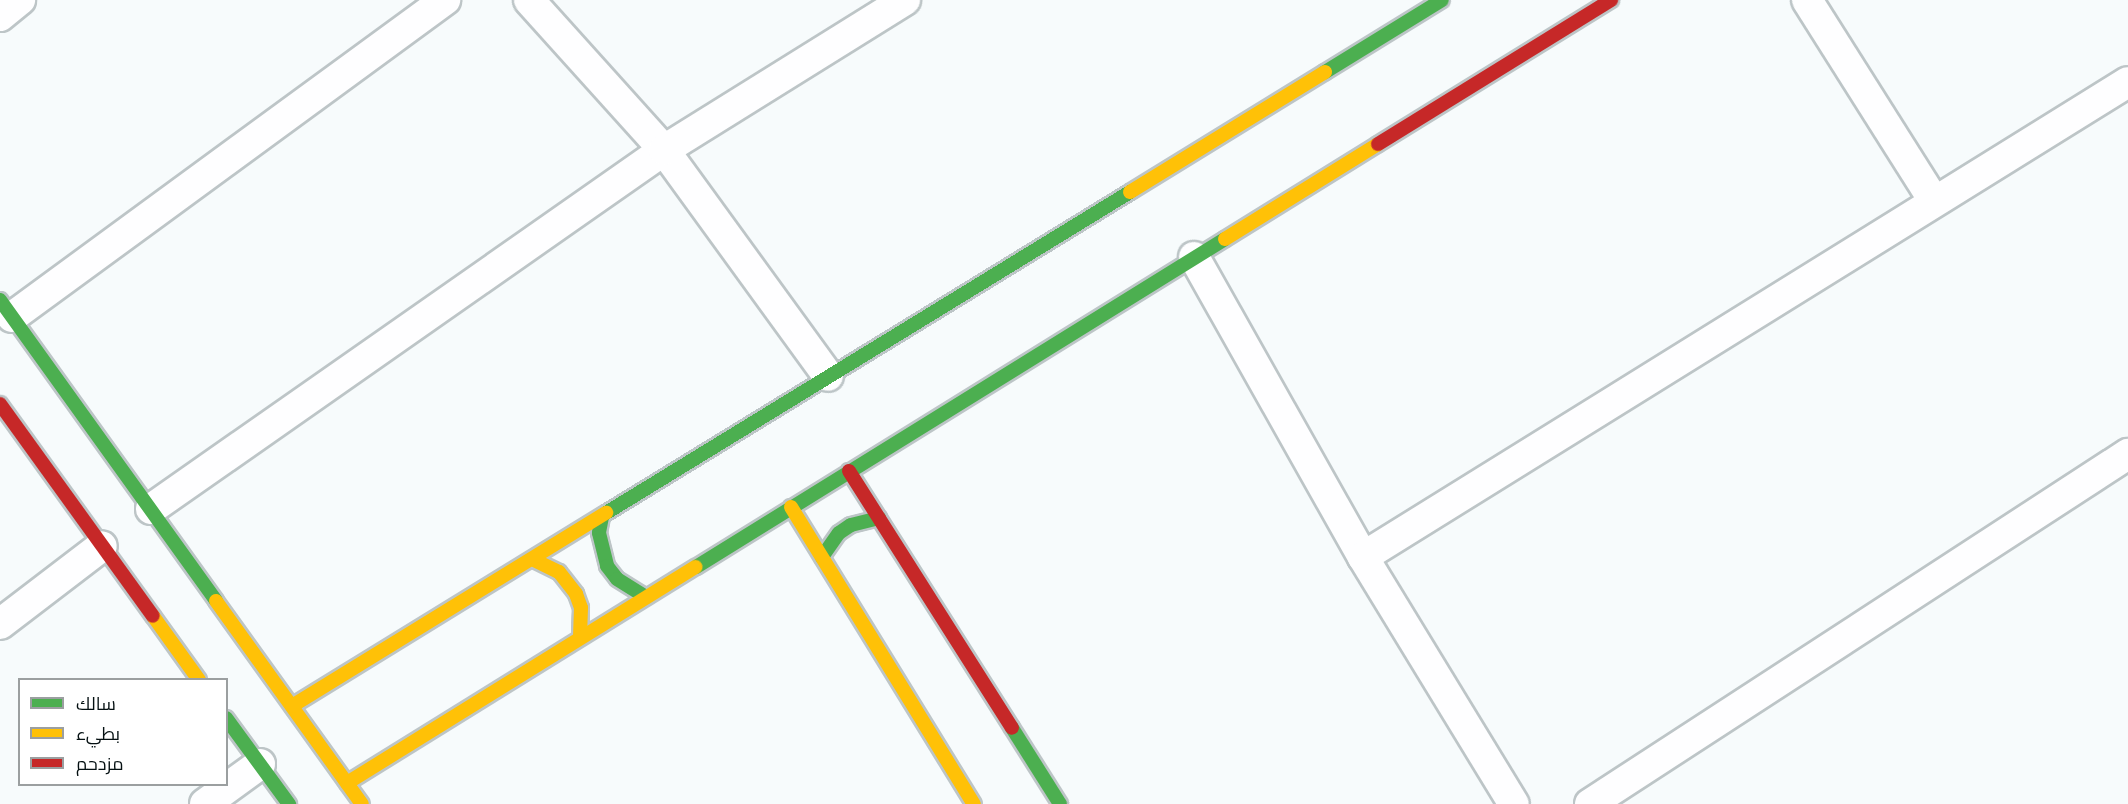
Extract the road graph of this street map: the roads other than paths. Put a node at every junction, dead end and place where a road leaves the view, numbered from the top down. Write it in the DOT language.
graph roads {
  1 [pos="20,0"];
  2 [pos="445,0"];
  3 [pos="529,0"];
  4 [pos="905,0"];
  5 [pos="1442,0"];
  6 [pos="1611,0"];
  7 [pos="1807,0"];
  8 [pos="0,16"];
  9 [pos="2128,82"];
  10 [pos="664,150"];
  11 [pos="1934,201"];
  12 [pos="1194,257"];
  13 [pos="6,308"];
  14 [pos="828,375"];
  15 [pos="0,404"];
  16 [pos="2128,454"];
  17 [pos="849,471"];
  18 [pos="791,507"];
  19 [pos="151,509"];
  20 [pos="602,517"];
  21 [pos="879,518"];
  22 [pos="102,546"];
  23 [pos="822,557"];
  24 [pos="1363,557"];
  25 [pos="532,560"];
  26 [pos="646,597"];
  27 [pos="0,624"];
  28 [pos="580,638"];
  29 [pos="198,678"];
  30 [pos="292,706"];
  31 [pos="228,721"];
  32 [pos="260,764"];
  33 [pos="347,783"];
  34 [pos="965,801"];
  35 [pos="205,804"];
  36 [pos="289,804"];
  37 [pos="362,804"];
  38 [pos="1060,804"];
  39 [pos="1514,804"];
  40 [pos="1590,804"];
  1 -- 8 [label="street"];
  2 -- 13 [label="street"];
  3 -- 10 [label="street"];
  4 -- 10 [label="street"];
  5 -- 14 [label="main road"];
  6 -- 12 [label="main road"];
  7 -- 11 [label="street"];
  9 -- 11 [label="street"];
  10 -- 14 [label="street"];
  10 -- 19 [label="street"];
  11 -- 24 [label="street"];
  12 -- 17 [label="main road"];
  12 -- 24 [label="street"];
  13 -- 19 [label="main road"];
  14 -- 20 [label="main road"];
  15 -- 22 [label="main road"];
  16 -- 40 [label="street"];
  17 -- 18 [label="main road"];
  17 -- 21 [label="main road"];
  18 -- 23 [label="main road"];
  18 -- 26 [label="main road"];
  19 -- 30 [label="main road"];
  20 -- 25 [label="main road"];
  20 -- 26 [label="main road"];
  21 -- 23 [label="main road"];
  21 -- 38 [label="main road"];
  22 -- 27 [label="street"];
  22 -- 29 [label="main road"];
  23 -- 34 [label="main road"];
  24 -- 39 [label="street"];
  25 -- 28 [label="main road"];
  25 -- 30 [label="main road"];
  26 -- 28 [label="main road"];
  28 -- 33 [label="main road"];
  30 -- 33 [label="main road"];
  31 -- 32 [label="main road"];
  32 -- 35 [label="street"];
  32 -- 36 [label="main road"];
  33 -- 37 [label="main road"];
}
